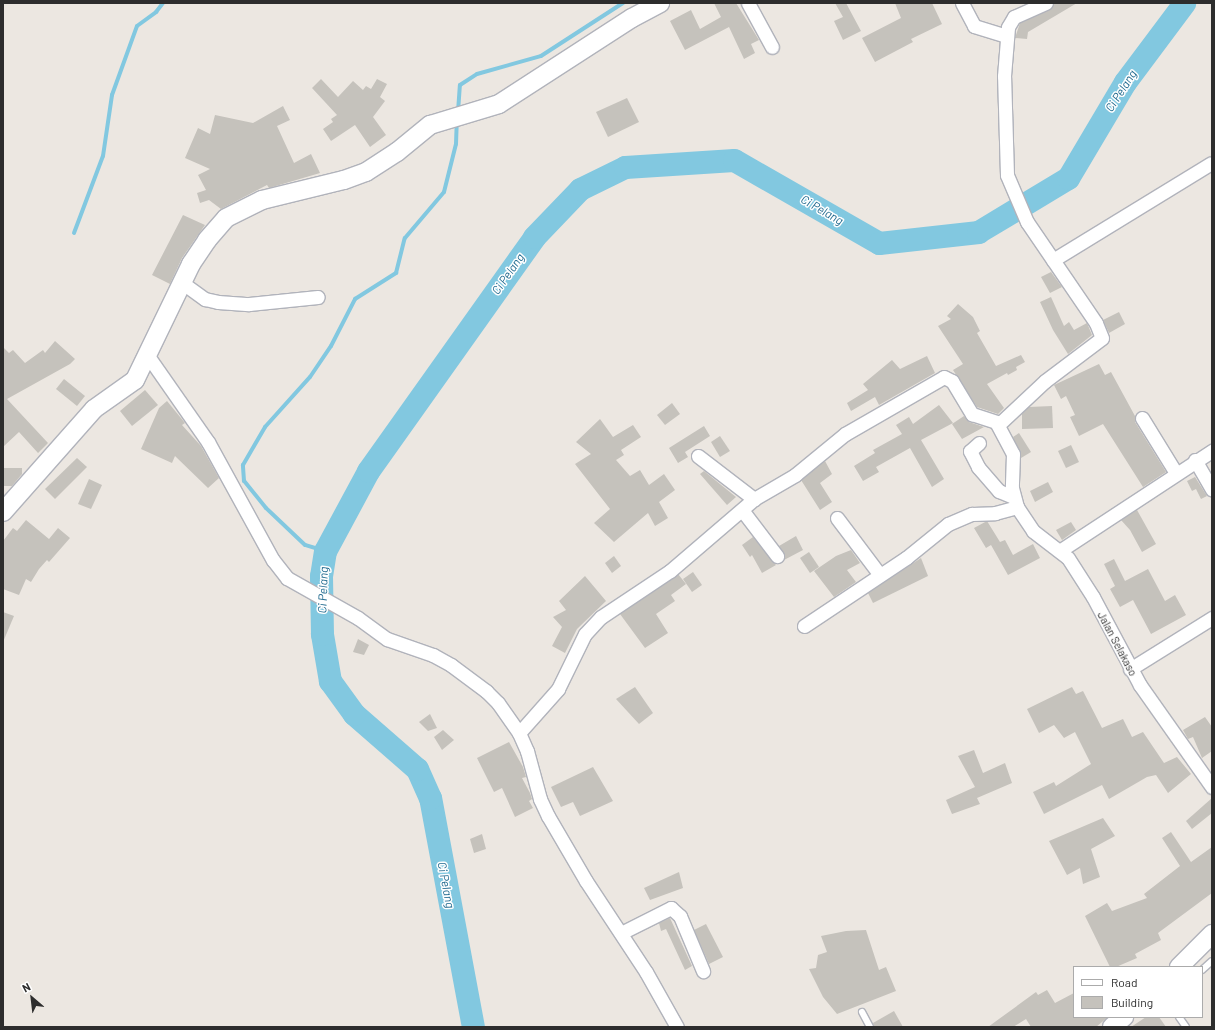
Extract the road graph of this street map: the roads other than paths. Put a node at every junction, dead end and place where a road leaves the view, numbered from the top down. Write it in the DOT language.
graph roads {
  1 [pos="660,3"];
  2 [pos="748,3"];
  3 [pos="962,3"];
  4 [pos="1046,3"];
  5 [pos="1006,36"];
  6 [pos="772,47"];
  7 [pos="1211,163"];
  8 [pos="1053,260"];
  9 [pos="184,284"];
  10 [pos="318,297"];
  11 [pos="148,356"];
  12 [pos="1142,418"];
  13 [pos="998,425"];
  14 [pos="979,443"];
  15 [pos="1212,451"];
  16 [pos="698,456"];
  17 [pos="1195,460"];
  18 [pos="1176,473"];
  19 [pos="1212,490"];
  20 [pos="754,499"];
  21 [pos="1015,502"];
  22 [pos="742,510"];
  23 [pos="3,512"];
  24 [pos="837,518"];
  25 [pos="1061,550"];
  26 [pos="777,556"];
  27 [pos="880,575"];
  28 [pos="1212,618"];
  29 [pos="804,626"];
  30 [pos="1130,669"];
  31 [pos="519,733"];
  32 [pos="1212,787"];
  33 [pos="621,933"];
  34 [pos="1212,934"];
  35 [pos="1212,961"];
  36 [pos="1184,965"];
  37 [pos="1203,969"];
  38 [pos="703,971"];
  39 [pos="862,1012"];
  40 [pos="1123,1018"];
  41 [pos="1180,1018"];
  42 [pos="677,1027"];
  43 [pos="870,1027"];
  44 [pos="1112,1027"];
  45 [pos="1186,1027"];
  1 -- 9 [label="street"];
  2 -- 6 [label="street"];
  3 -- 5 [label="street"];
  4 -- 5 [label="street"];
  5 -- 8 [label="street"];
  7 -- 8 [label="street"];
  8 -- 13 [label="street"];
  9 -- 10 [label="street"];
  9 -- 11 [label="street"];
  11 -- 23 [label="street"];
  11 -- 31 [label="street"];
  12 -- 18 [label="street"];
  13 -- 20 [label="street"];
  13 -- 21 [label="street"];
  14 -- 21 [label="street"];
  15 -- 17 [label="street"];
  16 -- 20 [label="street"];
  17 -- 18 [label="street"];
  17 -- 19 [label="street"];
  18 -- 25 [label="street"];
  20 -- 22 [label="street"];
  21 -- 25 [label="street, Jalan Selakaso"];
  21 -- 27 [label="street"];
  22 -- 26 [label="street"];
  22 -- 31 [label="street"];
  24 -- 27 [label="street"];
  25 -- 30 [label="street, Jalan Selakaso"];
  27 -- 29 [label="street"];
  28 -- 30 [label="street"];
  30 -- 32 [label="street, Jalan Selakaso"];
  31 -- 33 [label="street"];
  33 -- 38 [label="street"];
  33 -- 42 [label="street"];
  34 -- 36 [label="street"];
  35 -- 37 [label="lane"];
  39 -- 43 [label="lane"];
  40 -- 44 [label="street"];
  41 -- 45 [label="lane"];
}
